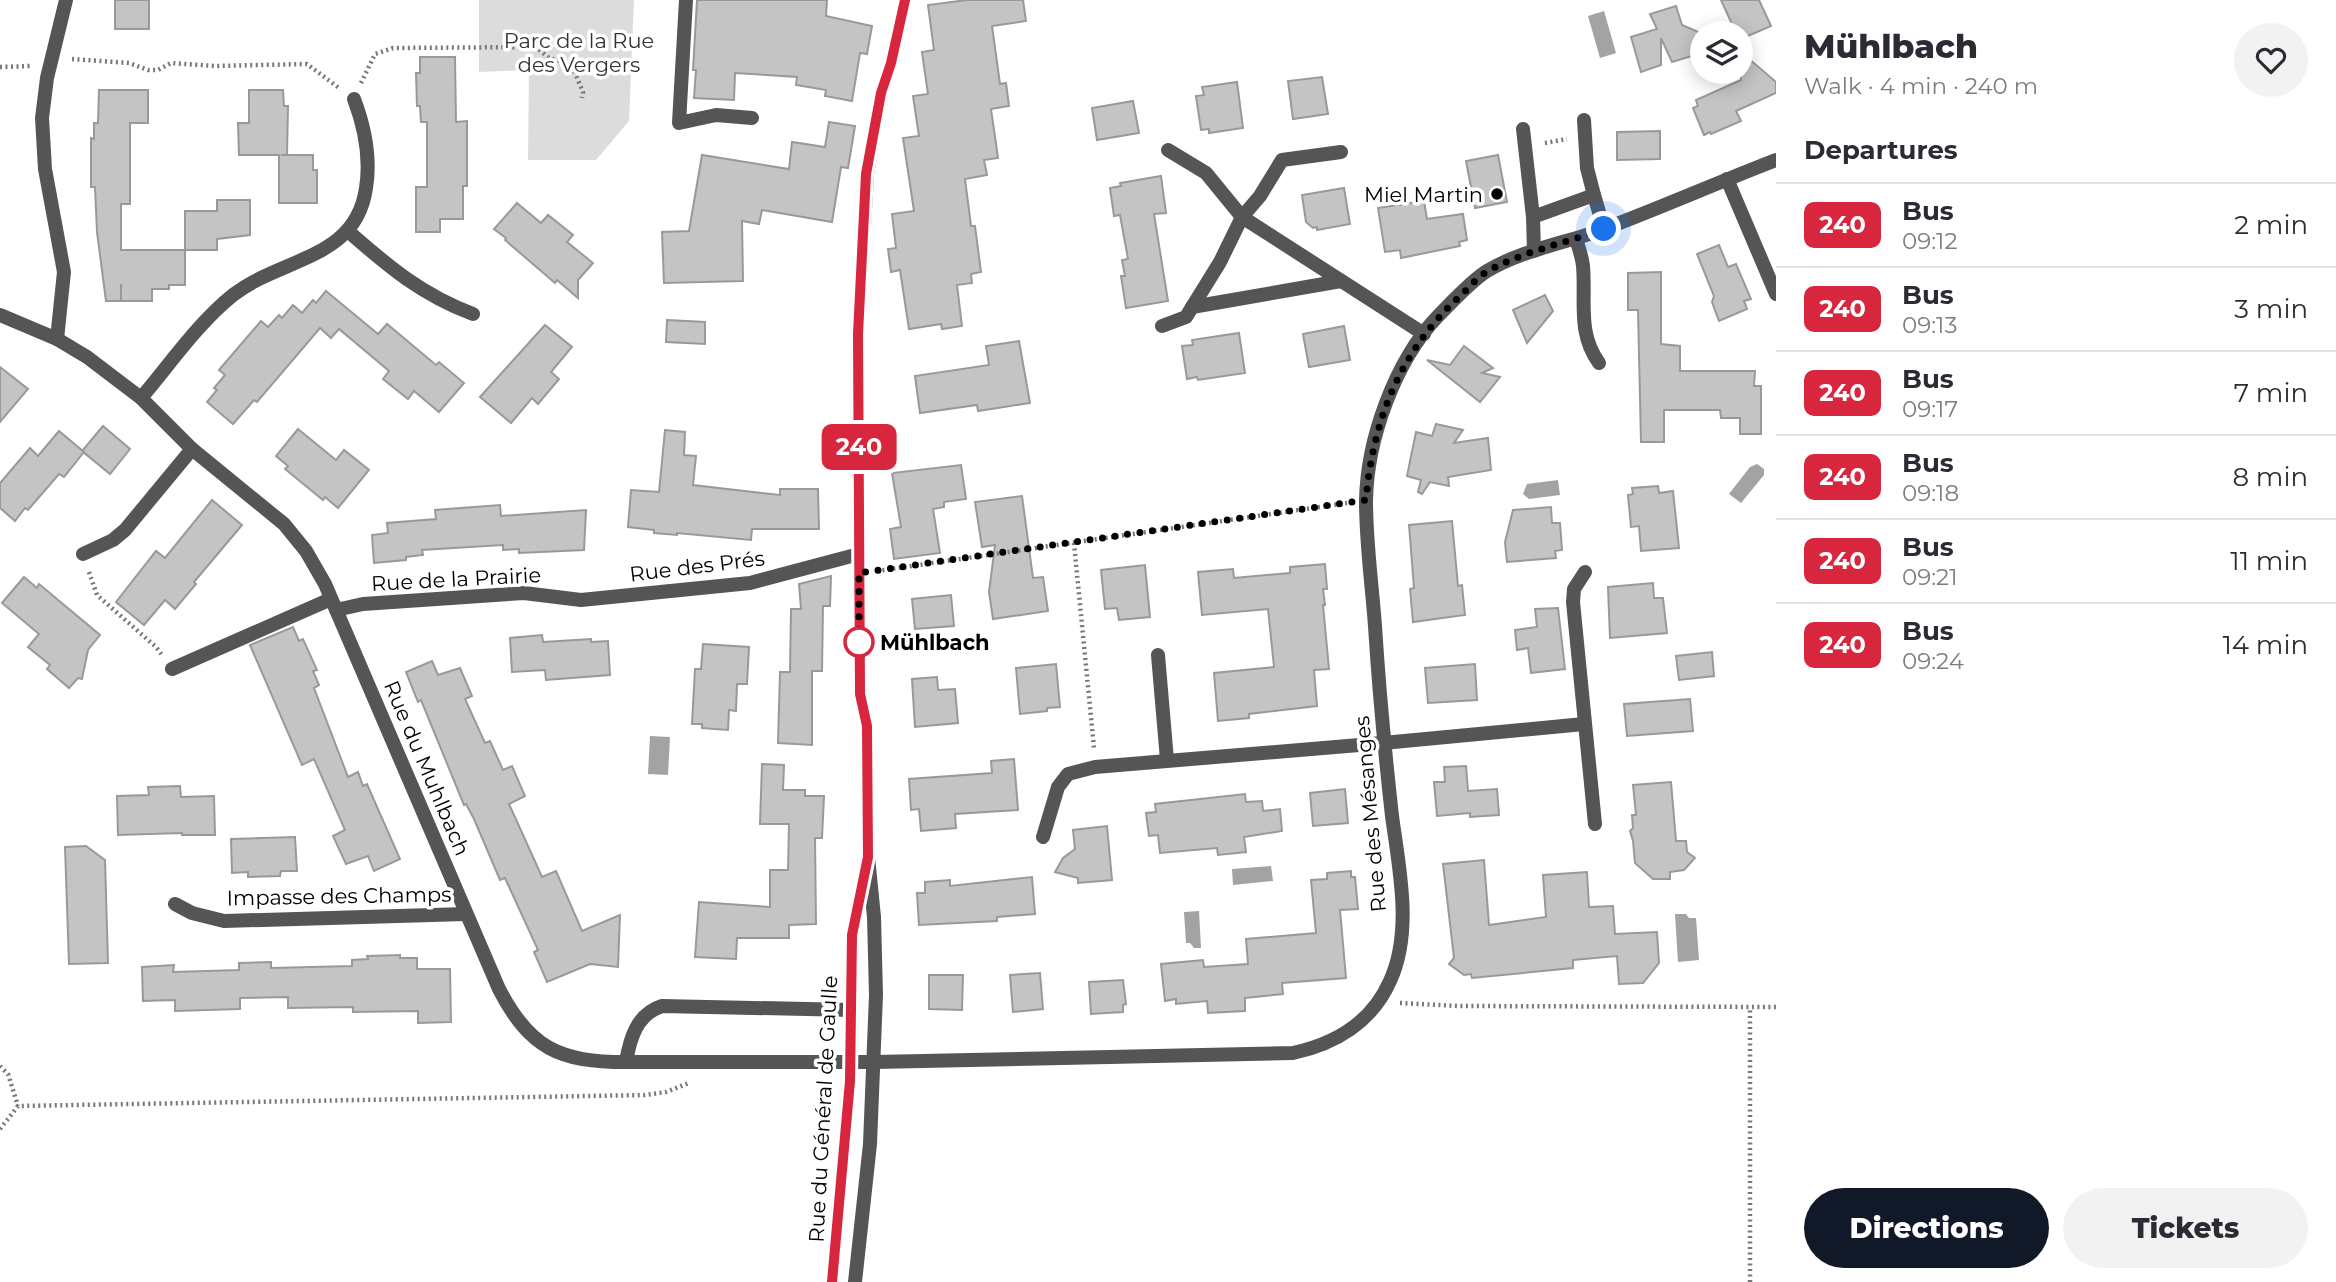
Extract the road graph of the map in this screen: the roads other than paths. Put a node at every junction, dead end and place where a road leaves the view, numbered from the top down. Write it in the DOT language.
graph roads {
  1 [pos="66,0"];
  2 [pos="686,0"];
  3 [pos="905,0"];
  4 [pos="354,99"];
  5 [pos="752,118"];
  6 [pos="1584,120"];
  7 [pos="1524,129"];
  8 [pos="1168,150"];
  9 [pos="1341,152"];
  10 [pos="1776,160"];
  11 [pos="1727,179"];
  12 [pos="1594,195"];
  13 [pos="1533,217"];
  14 [pos="1242,218"];
  15 [pos="1604,229"];
  16 [pos="349,232"];
  17 [pos="1576,239"];
  18 [pos="1534,251"];
  19 [pos="1341,281"];
  20 [pos="1776,294"];
  21 [pos="1192,307"];
  22 [pos="0,314"];
  23 [pos="473,314"];
  24 [pos="1162,326"];
  25 [pos="1424,334"];
  26 [pos="57,339"];
  27 [pos="1599,363"];
  28 [pos="141,398"];
  29 [pos="192,449"];
  30 [pos="83,554"];
  31 [pos="859,554"];
  32 [pos="1585,572"];
  33 [pos="620,596"];
  34 [pos="334,605"];
  35 [pos="1158,655"];
  36 [pos="172,669"];
  37 [pos="1584,724"];
  38 [pos="1383,743"];
  39 [pos="1167,760"];
  40 [pos="1595,824"];
  41 [pos="1043,837"];
  42 [pos="868,857"];
  43 [pos="175,904"];
  44 [pos="466,914"];
  45 [pos="852,1010"];
  46 [pos="626,1062"];
  47 [pos="851,1062"];
  48 [pos="875,1062"];
  49 [pos="832,1282"];
  50 [pos="855,1282"];
  1 -- 26 [label="street"];
  2 -- 5 [label="street"];
  3 -- 31 [label="street, Rue du Général de Gaulle"];
  4 -- 16 [label="street"];
  6 -- 12 [label="street"];
  7 -- 13 [label="street"];
  8 -- 14 [label="street"];
  9 -- 14 [label="street"];
  10 -- 11 [label="street, Rue des Mésanges"];
  11 -- 15 [label="street, Rue des Mésanges"];
  11 -- 20 [label="street"];
  12 -- 13 [label="street"];
  12 -- 15 [label="street"];
  13 -- 18 [label="street"];
  14 -- 19 [label="street"];
  14 -- 21 [label="street"];
  15 -- 17 [label="street, Rue des Mésanges"];
  16 -- 23 [label="street"];
  16 -- 28 [label="street"];
  17 -- 18 [label="street, Rue des Mésanges"];
  17 -- 27 [label="street"];
  18 -- 25 [label="street, Rue des Mésanges"];
  19 -- 21 [label="street"];
  19 -- 25 [label="street"];
  21 -- 24 [label="street"];
  22 -- 26 [label="street, Rue du Muhlbach"];
  25 -- 38 [label="street, Rue des Mésanges"];
  26 -- 28 [label="street, Rue du Muhlbach"];
  28 -- 29 [label="street, Rue du Muhlbach"];
  29 -- 30 [label="street"];
  29 -- 34 [label="street, Rue du Muhlbach"];
  31 -- 33 [label="street, Rue des Prés"];
  31 -- 42 [label="street, Rue du Général de Gaulle"];
  32 -- 37 [label="street"];
  33 -- 34 [label="street, Rue de la Prairie"];
  34 -- 36 [label="street, Rue de la Prairie"];
  34 -- 44 [label="street, Rue du Muhlbach"];
  35 -- 39 [label="street"];
  37 -- 38 [label="street"];
  37 -- 40 [label="street"];
  38 -- 39 [label="street"];
  38 -- 48 [label="street, Rue des Mésanges"];
  39 -- 41 [label="street"];
  42 -- 45 [label="street, Rue du Général de Gaulle"];
  42 -- 48 [label="street, Rue du Général de Gaulle"];
  43 -- 44 [label="street, Impasse des Champs"];
  44 -- 46 [label="street, Rue du Muhlbach"];
  45 -- 46 [label="street"];
  45 -- 47 [label="street, Rue du Général de Gaulle"];
  46 -- 47 [label="street, Rue du Muhlbach"];
  47 -- 48 [label="street, Rue du Muhlbach"];
  47 -- 49 [label="street, Rue du Général de Gaulle"];
  48 -- 50 [label="street, Rue du Général de Gaulle"];
}
